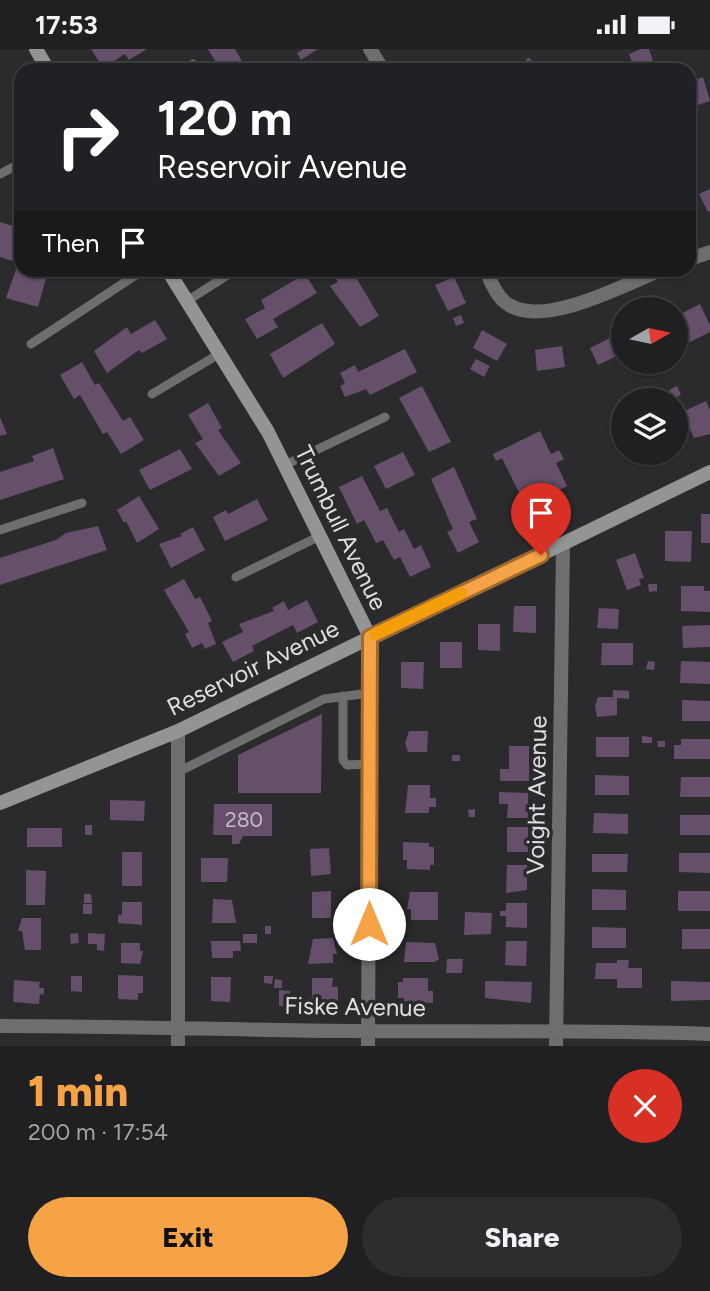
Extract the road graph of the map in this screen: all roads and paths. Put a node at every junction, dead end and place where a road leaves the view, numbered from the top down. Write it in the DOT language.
graph roads {
  1 [pos="133,277"];
  2 [pos="172,277"];
  3 [pos="225,277"];
  4 [pos="490,277"];
  5 [pos="642,277"];
  6 [pos="187,302"];
  7 [pos="31,344"];
  8 [pos="219,354"];
  9 [pos="152,394"];
  10 [pos="385,417"];
  11 [pos="285,465"];
  12 [pos="710,472"];
  13 [pos="82,503"];
  14 [pos="0,530"];
  15 [pos="320,535"];
  16 [pos="563,545"];
  17 [pos="236,577"];
  18 [pos="370,637"];
  19 [pos="370,693"];
  20 [pos="343,696"];
  21 [pos="178,731"];
  22 [pos="370,764"];
  23 [pos="178,772"];
  24 [pos="0,803"];
  25 [pos="0,1026"];
  26 [pos="179,1026"];
  27 [pos="556,1030"];
  28 [pos="710,1034"];
  29 [pos="368,1039"];
  30 [pos="178,1046"];
  31 [pos="556,1046"];
  1 -- 7 [label="lane"];
  2 -- 6 [label="main road, Trumbull Avenue"];
  3 -- 6 [label="lane"];
  4 -- 5 [label="street"];
  6 -- 8 [label="main road, Trumbull Avenue"];
  8 -- 9 [label="lane"];
  8 -- 11 [label="main road, Trumbull Avenue"];
  10 -- 11 [label="lane"];
  11 -- 15 [label="main road, Trumbull Avenue"];
  12 -- 16 [label="main road, Reservoir Avenue"];
  13 -- 14 [label="lane"];
  15 -- 17 [label="lane"];
  15 -- 18 [label="main road, Trumbull Avenue"];
  16 -- 18 [label="main road, Reservoir Avenue"];
  16 -- 27 [label="street, Voight Avenue"];
  18 -- 19 [label="street, Trumbull Avenue"];
  18 -- 21 [label="main road, Reservoir Avenue"];
  19 -- 20 [label="lane"];
  19 -- 22 [label="street, Trumbull Avenue"];
  20 -- 22 [label="lane"];
  20 -- 23 [label="lane"];
  21 -- 23 [label="street"];
  21 -- 24 [label="main road, Reservoir Avenue"];
  22 -- 29 [label="street, Trumbull Avenue"];
  23 -- 26 [label="street"];
  25 -- 26 [label="street, Fiske Avenue"];
  26 -- 29 [label="street, Fiske Avenue"];
  26 -- 30 [label="street"];
  27 -- 28 [label="street, Fiske Avenue"];
  27 -- 29 [label="street, Fiske Avenue"];
  27 -- 31 [label="street, Voight Avenue"];
}
